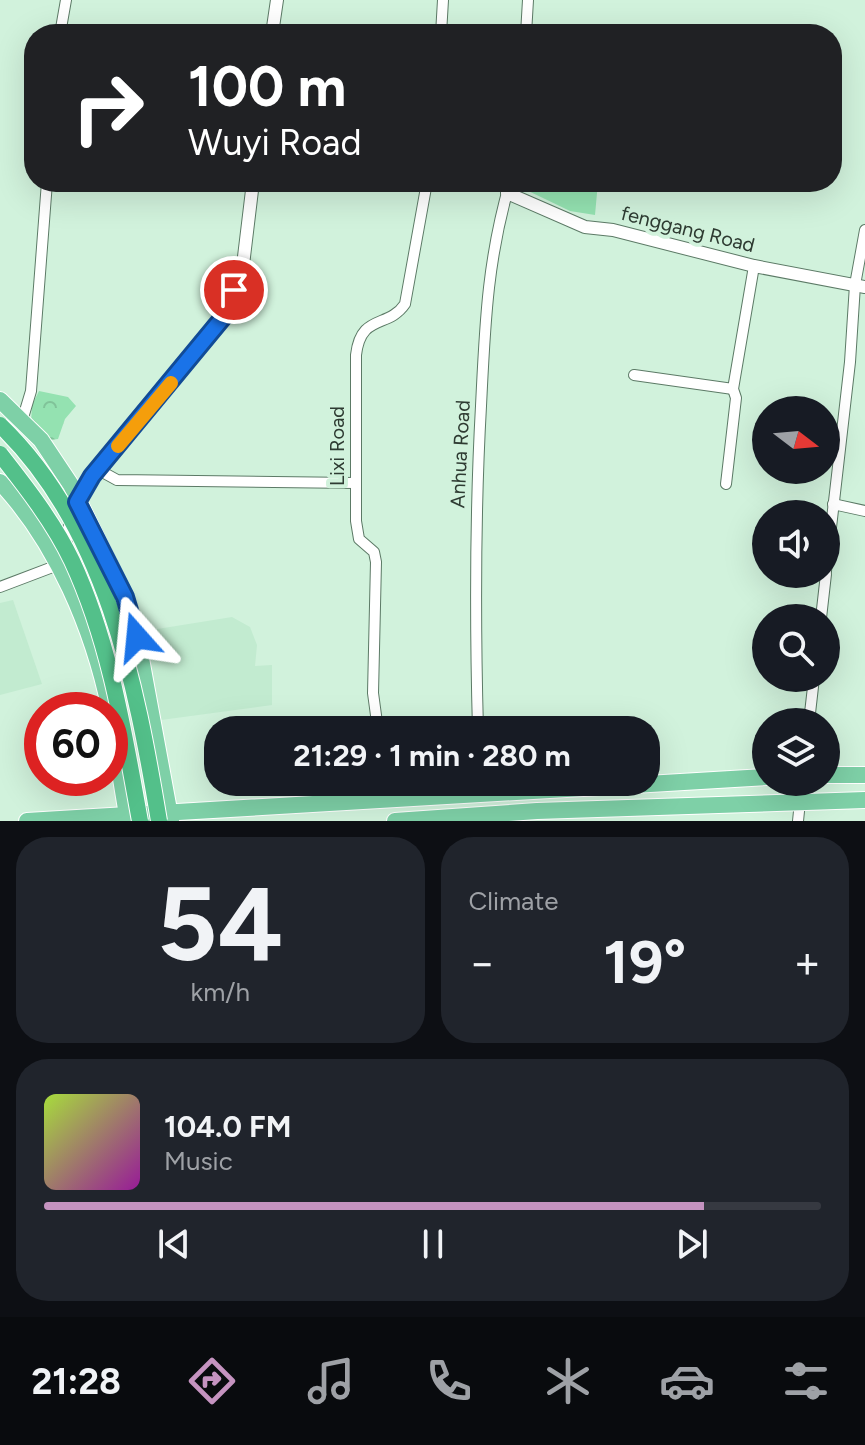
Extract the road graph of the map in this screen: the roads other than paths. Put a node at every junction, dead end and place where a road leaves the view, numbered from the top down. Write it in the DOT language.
graph roads {
  1 [pos="66,0"];
  2 [pos="277,0"];
  3 [pos="443,0"];
  4 [pos="528,0"];
  5 [pos="62,24"];
  6 [pos="273,24"];
  7 [pos="442,24"];
  8 [pos="527,24"];
  9 [pos="46,192"];
  10 [pos="252,192"];
  11 [pos="425,192"];
  12 [pos="508,192"];
  13 [pos="517,192"];
  14 [pos="865,230"];
  15 [pos="754,266"];
  16 [pos="860,286"];
  17 [pos="634,375"];
  18 [pos="733,389"];
  19 [pos="0,400"];
  20 [pos="22,421"];
  21 [pos="0,425"];
  22 [pos="0,454"];
  23 [pos="97,469"];
  24 [pos="0,482"];
  25 [pos="355,483"];
  26 [pos="726,484"];
  27 [pos="833,500"];
  28 [pos="77,502"];
  29 [pos="840,506"];
  30 [pos="865,511"];
  31 [pos="58,565"];
  32 [pos="0,587"];
  33 [pos="104,692"];
  34 [pos="376,716"];
  35 [pos="478,716"];
  36 [pos="840,775"];
  37 [pos="865,775"];
  38 [pos="752,777"];
  39 [pos="660,781"];
  40 [pos="127,796"];
  41 [pos="342,796"];
  42 [pos="800,796"];
  43 [pos="865,800"];
  44 [pos="799,801"];
  45 [pos="167,818"];
  46 [pos="132,819"];
  47 [pos="27,821"];
  48 [pos="395,821"];
  49 [pos="798,821"];
  1 -- 5 [label="street"];
  2 -- 6 [label="street"];
  3 -- 7 [label="street"];
  4 -- 8 [label="street"];
  9 -- 20 [label="street"];
  10 -- 23 [label="street"];
  11 -- 25 [label="street, Lixi Road"];
  12 -- 35 [label="street, Anhua Road"];
  13 -- 15 [label="street, fenggang Road"];
  14 -- 16 [label="street"];
  15 -- 16 [label="street, fenggang Road"];
  15 -- 18 [label="street"];
  16 -- 27 [label="street"];
  17 -- 18 [label="street"];
  18 -- 26 [label="street"];
  19 -- 20 [label="main road"];
  20 -- 28 [label="main road"];
  21 -- 45 [label="highway, bridge"];
  22 -- 46 [label="highway, bridge"];
  23 -- 25 [label="street"];
  23 -- 28 [label="street"];
  24 -- 31 [label="main road"];
  25 -- 34 [label="street, Lixi Road"];
  28 -- 31 [label="street"];
  28 -- 45 [label="main road"];
  29 -- 30 [label="street"];
  31 -- 32 [label="street"];
  31 -- 33 [label="main road"];
  36 -- 37 [label="main road"];
  38 -- 39 [label="main road"];
  40 -- 46 [label="main road"];
  41 -- 45 [label="main road"];
  42 -- 44 [label="street"];
  43 -- 44 [label="main road"];
  44 -- 48 [label="main road"];
  44 -- 49 [label="street"];
  45 -- 46 [label="main road"];
  46 -- 47 [label="main road"];
}
